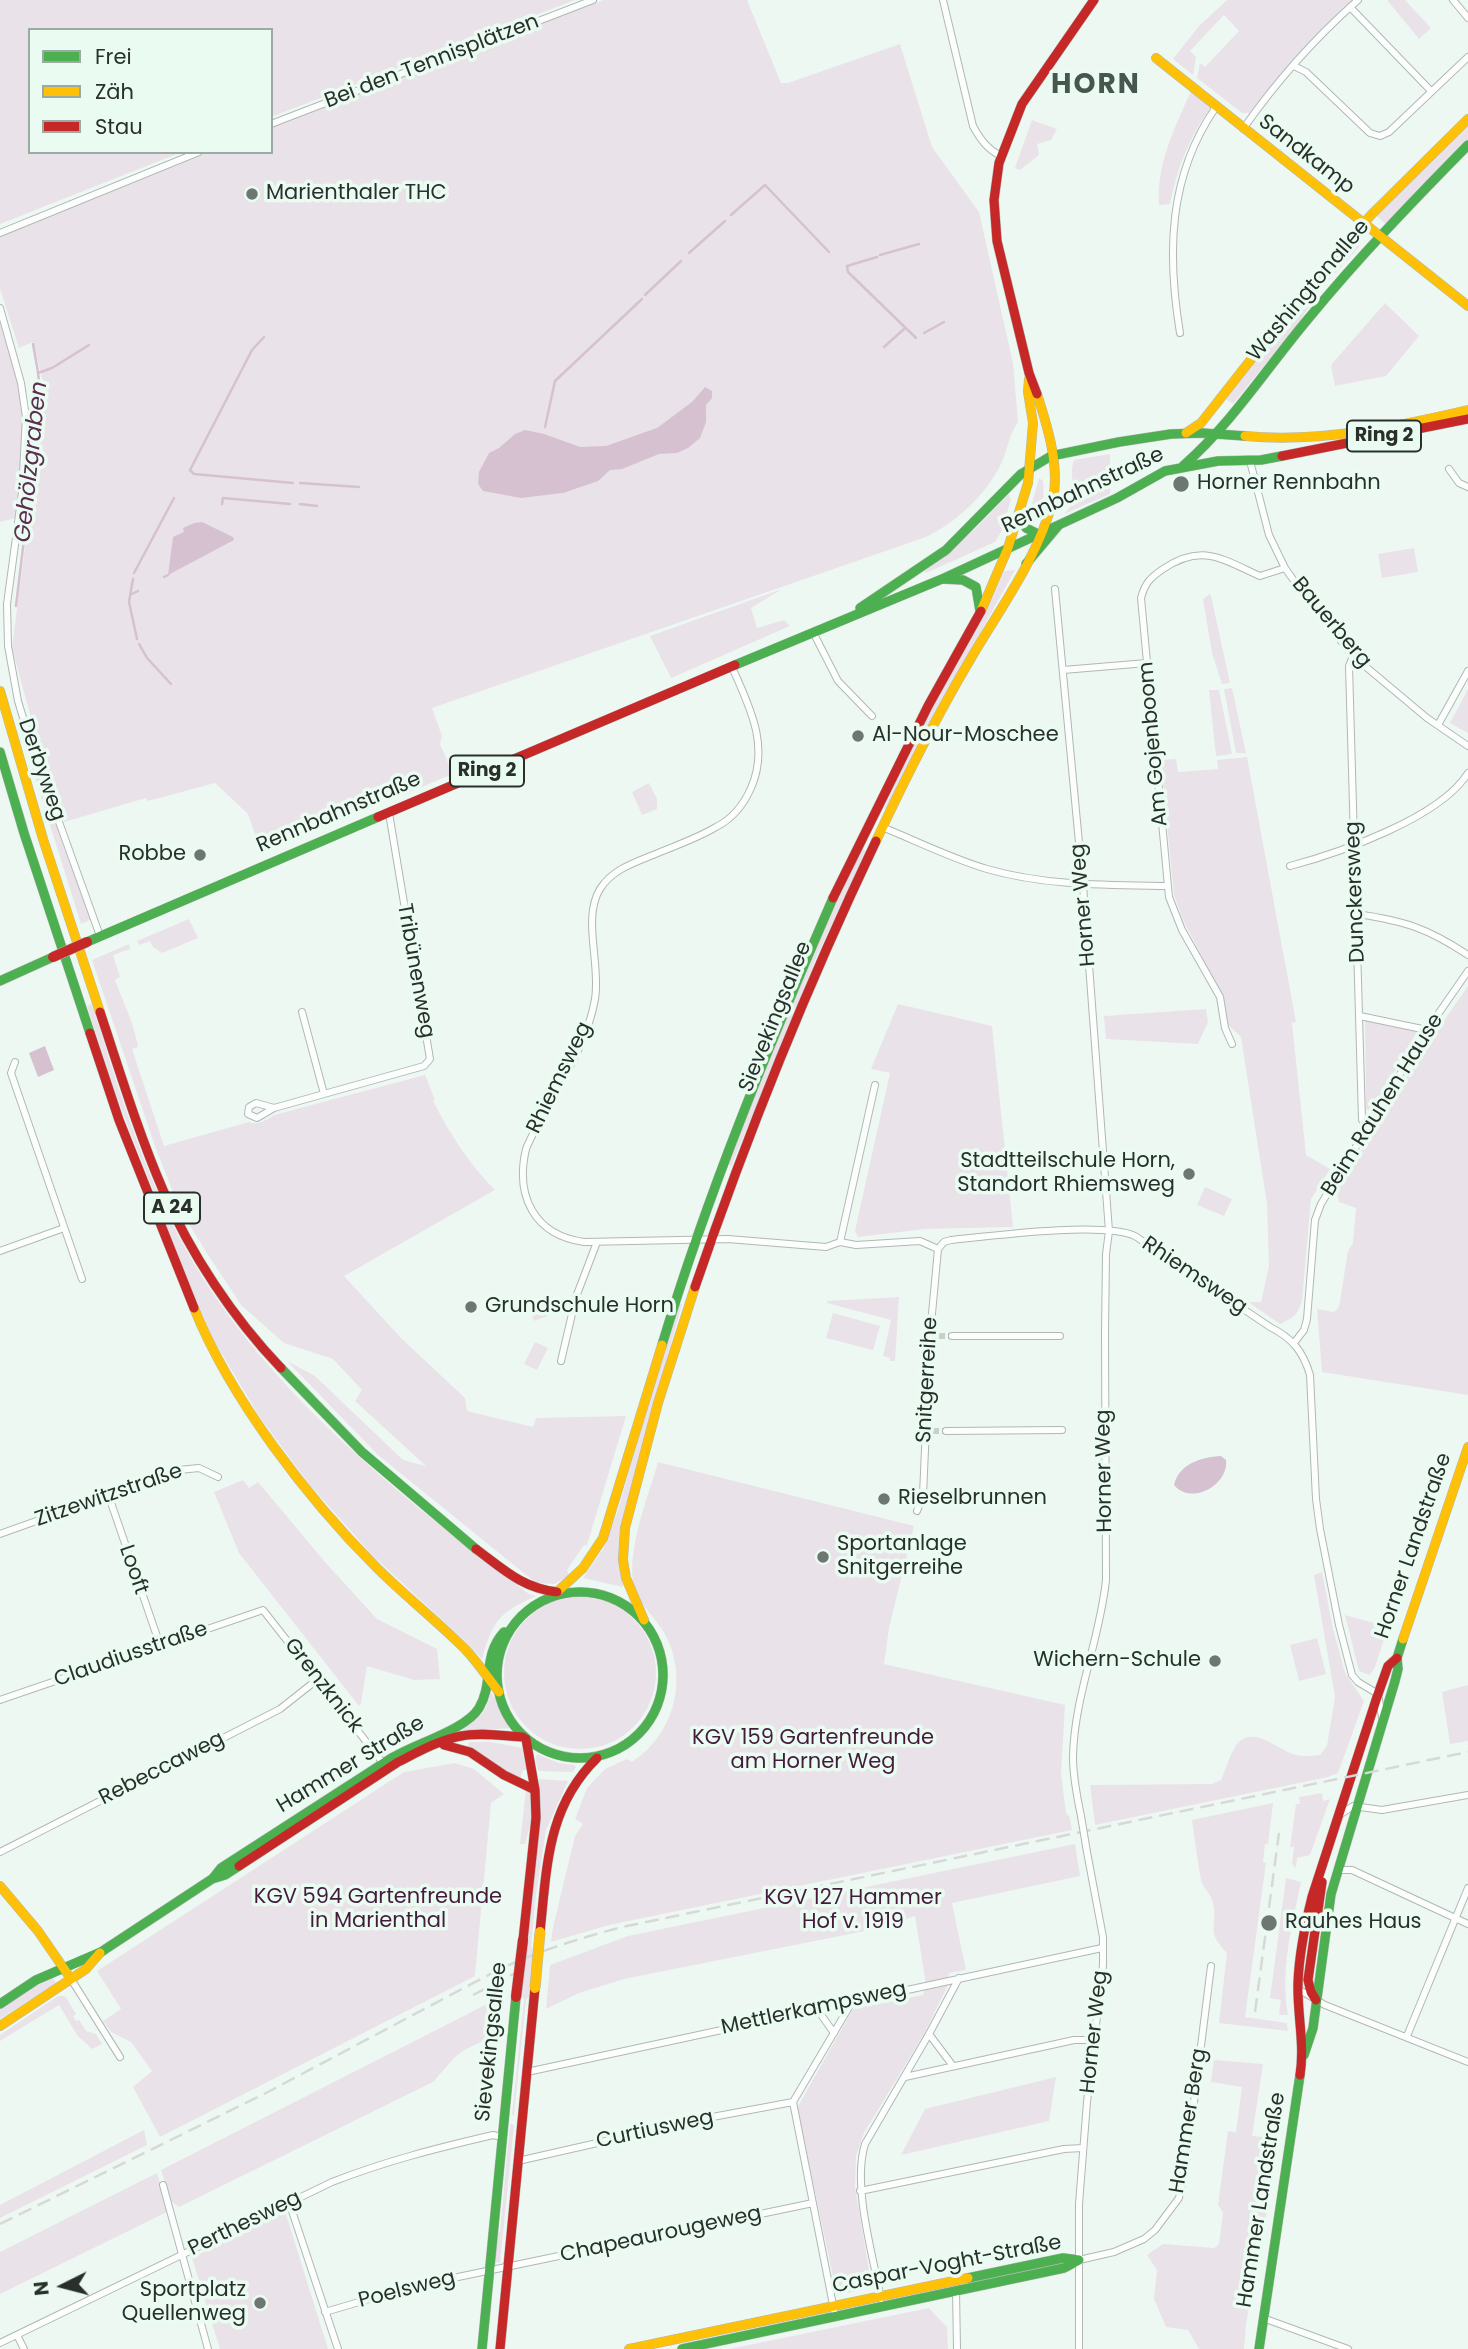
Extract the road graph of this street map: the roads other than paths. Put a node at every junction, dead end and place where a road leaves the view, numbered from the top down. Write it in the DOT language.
graph roads {
  1 [pos="593,0"];
  2 [pos="943,0"];
  3 [pos="1094,0"];
  4 [pos="1358,0"];
  5 [pos="1453,0"];
  6 [pos="1350,7"];
  7 [pos="1468,18"];
  8 [pos="1468,57"];
  9 [pos="1156,58"];
  10 [pos="1294,66"];
  11 [pos="1432,91"];
  12 [pos="1216,107"];
  13 [pos="1468,119"];
  14 [pos="273,123"];
  15 [pos="1242,129"];
  16 [pos="1468,145"];
  17 [pos="194,154"];
  18 [pos="1001,156"];
  19 [pos="1364,225"];
  20 [pos="0,233"];
  21 [pos="1379,237"];
  22 [pos="1468,306"];
  23 [pos="0,308"];
  24 [pos="1180,333"];
  25 [pos="1029,373"];
  26 [pos="1468,410"];
  27 [pos="1468,419"];
  28 [pos="1187,433"];
  29 [pos="1218,433"];
  30 [pos="1051,456"];
  31 [pos="1250,461"];
  32 [pos="1031,466"];
  33 [pos="1183,466"];
  34 [pos="1449,469"];
  35 [pos="1468,487"];
  36 [pos="1021,507"];
  37 [pos="1059,526"];
  38 [pos="1039,534"];
  39 [pos="1008,548"];
  40 [pos="1026,564"];
  41 [pos="1284,568"];
  42 [pos="942,579"];
  43 [pos="1055,589"];
  44 [pos="980,613"];
  45 [pos="849,616"];
  46 [pos="813,632"];
  47 [pos="1353,656"];
  48 [pos="1147,663"];
  49 [pos="732,667"];
  50 [pos="1063,670"];
  51 [pos="1468,671"];
  52 [pos="0,691"];
  53 [pos="872,716"];
  54 [pos="1438,725"];
  55 [pos="1468,746"];
  56 [pos="0,752"];
  57 [pos="1468,774"];
  58 [pos="389,813"];
  59 [pos="870,821"];
  60 [pos="882,827"];
  61 [pos="1354,845"];
  62 [pos="1290,866"];
  63 [pos="1083,885"];
  64 [pos="1168,886"];
  65 [pos="1357,914"];
  66 [pos="100,936"];
  67 [pos="1468,955"];
  68 [pos="1468,971"];
  69 [pos="0,981"];
  70 [pos="302,1012"];
  71 [pos="1360,1016"];
  72 [pos="1427,1030"];
  73 [pos="1232,1044"];
  74 [pos="15,1062"];
  75 [pos="875,1085"];
  76 [pos="324,1094"];
  77 [pos="274,1108"];
  78 [pos="1368,1126"];
  79 [pos="64,1228"];
  80 [pos="1109,1231"];
  81 [pos="695,1240"];
  82 [pos="709,1240"];
  83 [pos="597,1242"];
  84 [pos="840,1242"];
  85 [pos="937,1249"];
  86 [pos="0,1251"];
  87 [pos="82,1279"];
  88 [pos="930,1335"];
  89 [pos="939,1336"];
  90 [pos="952,1336"];
  91 [pos="1060,1336"];
  92 [pos="1294,1343"];
  93 [pos="561,1361"];
  94 [pos="925,1430"];
  95 [pos="1062,1430"];
  96 [pos="933,1431"];
  97 [pos="946,1431"];
  98 [pos="1468,1447"];
  99 [pos="218,1477"];
  100 [pos="108,1494"];
  101 [pos="917,1511"];
  102 [pos="0,1534"];
  103 [pos="557,1592"];
  104 [pos="263,1610"];
  105 [pos="645,1621"];
  106 [pos="504,1632"];
  107 [pos="160,1645"];
  108 [pos="1397,1658"];
  109 [pos="486,1673"];
  110 [pos="318,1679"];
  111 [pos="499,1692"];
  112 [pos="1378,1694"];
  113 [pos="0,1700"];
  114 [pos="1382,1723"];
  115 [pos="524,1738"];
  116 [pos="439,1744"];
  117 [pos="597,1758"];
  118 [pos="383,1763"];
  119 [pos="1366,1776"];
  120 [pos="1351,1779"];
  121 [pos="535,1790"];
  122 [pos="1468,1795"];
  123 [pos="1357,1806"];
  124 [pos="1340,1814"];
  125 [pos="0,1852"];
  126 [pos="1325,1859"];
  127 [pos="1338,1870"];
  128 [pos="212,1879"];
  129 [pos="0,1886"];
  130 [pos="1468,1888"];
  131 [pos="1456,1919"];
  132 [pos="1468,1924"];
  133 [pos="1102,1948"];
  134 [pos="100,1952"];
  135 [pos="1211,1966"];
  136 [pos="64,1967"];
  137 [pos="959,1978"];
  138 [pos="71,1979"];
  139 [pos="1298,1989"];
  140 [pos="1316,2000"];
  141 [pos="852,2001"];
  142 [pos="0,2004"];
  143 [pos="817,2009"];
  144 [pos="0,2026"];
  145 [pos="834,2033"];
  146 [pos="929,2034"];
  147 [pos="1408,2036"];
  148 [pos="1095,2040"];
  149 [pos="120,2057"];
  150 [pos="1303,2057"];
  151 [pos="1468,2062"];
  152 [pos="953,2066"];
  153 [pos="527,2072"];
  154 [pos="904,2077"];
  155 [pos="793,2102"];
  156 [pos="501,2137"];
  157 [pos="1083,2148"];
  158 [pos="518,2161"];
  159 [pos="163,2185"];
  160 [pos="860,2191"];
  161 [pos="289,2202"];
  162 [pos="813,2203"];
  163 [pos="181,2254"];
  164 [pos="1079,2260"];
  165 [pos="508,2268"];
  166 [pos="489,2270"];
  167 [pos="956,2286"];
  168 [pos="882,2301"];
  169 [pos="834,2311"];
  170 [pos="325,2312"];
  171 [pos="1263,2318"];
  172 [pos="17,2335"];
  173 [pos="0,2343"];
  174 [pos="24,2349"];
  175 [pos="208,2349"];
  176 [pos="338,2349"];
  177 [pos="482,2349"];
  178 [pos="500,2349"];
  179 [pos="629,2349"];
  180 [pos="682,2349"];
  181 [pos="957,2349"];
  182 [pos="1079,2349"];
  183 [pos="1259,2349"];
  184 [pos="1348,2349"];
  1 -- 14 [label="street, Bei den Tennisplätzen"];
  2 -- 18 [label="street"];
  3 -- 18 [label="main road"];
  4 -- 6 [label="street"];
  5 -- 7 [label="street"];
  6 -- 10 [label="street"];
  6 -- 11 [label="street"];
  8 -- 11 [label="street"];
  9 -- 12 [label="main road, Sandkamp"];
  10 -- 11 [label="street"];
  10 -- 15 [label="street"];
  12 -- 15 [label="main road, Sandkamp"];
  12 -- 24 [label="street"];
  13 -- 19 [label="main road, Washingtonallee"];
  15 -- 19 [label="main road, Sandkamp"];
  16 -- 21 [label="main road, Washingtonallee"];
  17 -- 20 [label="street"];
  18 -- 25 [label="main road"];
  19 -- 21 [label="main road, Sandkamp"];
  19 -- 28 [label="main road, Washingtonallee"];
  21 -- 22 [label="main road, Sandkamp"];
  21 -- 29 [label="main road, Washingtonallee"];
  23 -- 66 [label="street, Derbyweg"];
  25 -- 30 [label="main road, Sievekingsallee"];
  25 -- 32 [label="main road, Sievekingsallee"];
  26 -- 29 [label="main road, Rennbahnstraße / Ring 2"];
  27 -- 31 [label="main road, Rennbahnstraße / Ring 2"];
  28 -- 29 [label="main road, Rennbahnstraße"];
  28 -- 30 [label="main road, Rennbahnstraße"];
  29 -- 33 [label="main road, Washingtonallee"];
  30 -- 32 [label="main road, Rennbahnstraße"];
  30 -- 38 [label="main road, Sievekingsallee"];
  31 -- 33 [label="main road, Rennbahnstraße / Ring 2"];
  31 -- 41 [label="street, Bauerberg"];
  32 -- 36 [label="main road, Sievekingsallee"];
  32 -- 45 [label="main road, Rennbahnstraße / Ring 2"];
  33 -- 37 [label="main road, Rennbahnstraße / Ring 2"];
  34 -- 35 [label="street"];
  36 -- 38 [label="main road"];
  36 -- 39 [label="main road, Sievekingsallee"];
  37 -- 38 [label="main road, Rennbahnstraße"];
  37 -- 40 [label="main road"];
  38 -- 39 [label="main road, Rennbahnstraße / Ring 2"];
  38 -- 40 [label="main road, Sievekingsallee"];
  39 -- 42 [label="main road, Rennbahnstraße / Ring 2"];
  39 -- 44 [label="main road, Sievekingsallee"];
  40 -- 60 [label="main road, Sievekingsallee"];
  41 -- 47 [label="street, Bauerberg"];
  41 -- 48 [label="street, Am Gojenboom"];
  42 -- 44 [label="main road"];
  42 -- 45 [label="main road, Rennbahnstraße / Ring 2"];
  43 -- 50 [label="street, Horner Weg"];
  44 -- 59 [label="main road, Sievekingsallee"];
  45 -- 46 [label="main road, Rennbahnstraße / Ring 2"];
  46 -- 49 [label="main road, Rennbahnstraße / Ring 2"];
  46 -- 53 [label="street"];
  47 -- 54 [label="street, Bauerberg"];
  47 -- 61 [label="street, Dunckersweg"];
  48 -- 50 [label="street"];
  48 -- 64 [label="street, Am Gojenboom"];
  49 -- 58 [label="main road, Rennbahnstraße / Ring 2"];
  49 -- 83 [label="street, Rhiemsweg"];
  50 -- 63 [label="street, Horner Weg"];
  51 -- 54 [label="street"];
  52 -- 103 [label="main road, A 24"];
  54 -- 55 [label="street, Bauerberg"];
  56 -- 109 [label="main road, A 24"];
  57 -- 61 [label="street"];
  58 -- 66 [label="main road, Rennbahnstraße / Ring 2"];
  58 -- 76 [label="street, Tribünenweg"];
  59 -- 60 [label="main road"];
  59 -- 81 [label="main road, Sievekingsallee"];
  60 -- 63 [label="street"];
  60 -- 82 [label="main road, Sievekingsallee"];
  61 -- 62 [label="street"];
  61 -- 65 [label="street, Dunckersweg"];
  63 -- 64 [label="street"];
  63 -- 80 [label="street, Horner Weg"];
  64 -- 73 [label="street, Am Gojenboom"];
  65 -- 67 [label="street"];
  65 -- 71 [label="street, Dunckersweg"];
  66 -- 69 [label="main road, Rennbahnstraße / Ring 2, bridge"];
  68 -- 72 [label="street, Beim Rauhen Hause"];
  70 -- 76 [label="street"];
  71 -- 72 [label="street"];
  71 -- 78 [label="street, Dunckersweg"];
  72 -- 78 [label="street, Beim Rauhen Hause"];
  74 -- 79 [label="street"];
  75 -- 84 [label="street"];
  76 -- 77 [label="street, Tribünenweg"];
  78 -- 92 [label="street, Beim Rauhen Hause"];
  79 -- 86 [label="street"];
  79 -- 87 [label="street"];
  80 -- 85 [label="street, Rhiemsweg"];
  80 -- 92 [label="street, Rhiemsweg"];
  80 -- 133 [label="street, Horner Weg, bridge"];
  81 -- 82 [label="street, Rhiemsweg"];
  81 -- 83 [label="street, Rhiemsweg"];
  81 -- 103 [label="main road, Sievekingsallee"];
  82 -- 84 [label="street, Rhiemsweg"];
  82 -- 105 [label="main road, Sievekingsallee"];
  83 -- 93 [label="street"];
  84 -- 85 [label="street, Rhiemsweg"];
  85 -- 88 [label="street, Snitgerreihe"];
  88 -- 89 [label="street"];
  88 -- 94 [label="street, Snitgerreihe"];
  90 -- 91 [label="street"];
  92 -- 112 [label="street"];
  94 -- 96 [label="street"];
  94 -- 101 [label="street, Snitgerreihe"];
  95 -- 97 [label="street"];
  98 -- 108 [label="main road, Horner Landstraße"];
  99 -- 100 [label="street, Zitzewitzstraße"];
  100 -- 102 [label="street, Zitzewitzstraße"];
  100 -- 107 [label="street, Looft"];
  103 -- 105 [label="main road"];
  103 -- 106 [label="main road, Sievekingsallee"];
  104 -- 107 [label="street, Claudiusstraße"];
  104 -- 110 [label="street, Grenzknick"];
  105 -- 117 [label="main road, Sievekingsallee"];
  106 -- 109 [label="main road, Hammer Straße"];
  106 -- 111 [label="main road, Sievekingsallee"];
  107 -- 113 [label="street, Claudiusstraße"];
  108 -- 112 [label="main road, Horner Landstraße"];
  108 -- 114 [label="main road, Horner Landstraße"];
  109 -- 111 [label="main road"];
  109 -- 118 [label="main road, Hammer Straße"];
  110 -- 118 [label="street, Grenzknick"];
  110 -- 125 [label="street, Rebeccaweg"];
  111 -- 115 [label="main road, Sievekingsallee"];
  112 -- 114 [label="street"];
  112 -- 120 [label="main road, Horner Landstraße"];
  114 -- 119 [label="main road, Horner Landstraße"];
  115 -- 116 [label="main road, Hammer Straße"];
  115 -- 117 [label="main road, Sievekingsallee"];
  115 -- 121 [label="main road, Sievekingsallee"];
  116 -- 121 [label="main road"];
  116 -- 128 [label="main road, Hammer Straße"];
  117 -- 153 [label="main road, Sievekingsallee, bridge"];
  118 -- 128 [label="main road, Hammer Straße"];
  119 -- 123 [label="main road, Hammer Landstraße"];
  120 -- 124 [label="main road, Hammer Landstraße"];
  121 -- 156 [label="main road, Sievekingsallee, bridge"];
  122 -- 123 [label="street"];
  123 -- 124 [label="street"];
  123 -- 127 [label="main road, Hammer Landstraße"];
  124 -- 126 [label="main road, Hammer Landstraße"];
  126 -- 139 [label="main road, Hammer Landstraße"];
  126 -- 140 [label="main road"];
  127 -- 131 [label="street"];
  127 -- 140 [label="main road, Hammer Landstraße"];
  128 -- 134 [label="main road, Hammer Straße"];
  129 -- 136 [label="main road"];
  130 -- 131 [label="street"];
  131 -- 132 [label="street"];
  131 -- 147 [label="street"];
  133 -- 137 [label="street, Mettlerkampsweg"];
  133 -- 148 [label="street, Horner Weg"];
  134 -- 136 [label="main road, Hammer Straße"];
  134 -- 138 [label="main road, Hammer Straße"];
  135 -- 164 [label="street, Hammer Berg"];
  136 -- 138 [label="main road"];
  136 -- 142 [label="main road, Hammer Straße"];
  137 -- 141 [label="street, Mettlerkampsweg"];
  137 -- 146 [label="street"];
  138 -- 144 [label="main road, Hammer Straße"];
  138 -- 149 [label="street"];
  139 -- 140 [label="street"];
  139 -- 150 [label="main road, Hammer Landstraße"];
  140 -- 147 [label="street"];
  140 -- 150 [label="main road, Hammer Landstraße"];
  141 -- 143 [label="street, Mettlerkampsweg"];
  141 -- 145 [label="street"];
  143 -- 145 [label="street"];
  143 -- 153 [label="street, Mettlerkampsweg"];
  145 -- 155 [label="street"];
  146 -- 152 [label="street"];
  146 -- 154 [label="street"];
  147 -- 151 [label="street"];
  148 -- 152 [label="street"];
  148 -- 157 [label="street, Horner Weg"];
  150 -- 171 [label="main road, Hammer Landstraße"];
  152 -- 154 [label="street"];
  153 -- 158 [label="main road, Sievekingsallee"];
  154 -- 160 [label="street"];
  155 -- 158 [label="street, Curtiusweg"];
  155 -- 162 [label="street"];
  156 -- 161 [label="street, Perthesweg"];
  156 -- 166 [label="main road, Sievekingsallee"];
  157 -- 160 [label="street"];
  157 -- 164 [label="street, Horner Weg"];
  158 -- 165 [label="main road, Sievekingsallee"];
  159 -- 163 [label="street"];
  160 -- 168 [label="street"];
  161 -- 163 [label="street, Perthesweg"];
  161 -- 170 [label="street"];
  162 -- 165 [label="street, Chapeaurougeweg"];
  162 -- 169 [label="street"];
  163 -- 172 [label="street, Perthesweg"];
  163 -- 175 [label="street"];
  164 -- 167 [label="main road, Caspar-Voght-Straße"];
  164 -- 182 [label="street, Horner Weg"];
  165 -- 166 [label="street, Chapeaurougeweg"];
  165 -- 178 [label="main road, Sievekingsallee"];
  166 -- 170 [label="street, Poelsweg"];
  166 -- 177 [label="main road, Sievekingsallee"];
  167 -- 168 [label="main road, Caspar-Voght-Straße"];
  167 -- 181 [label="street"];
  168 -- 169 [label="main road, Caspar-Voght-Straße"];
  169 -- 179 [label="main road, Caspar-Voght-Straße"];
  169 -- 180 [label="main road, Caspar-Voght-Straße"];
  170 -- 176 [label="street"];
  171 -- 183 [label="main road, Hammer Landstraße"];
  171 -- 184 [label="street"];
  172 -- 173 [label="street, Perthesweg"];
  172 -- 174 [label="street"];
}
